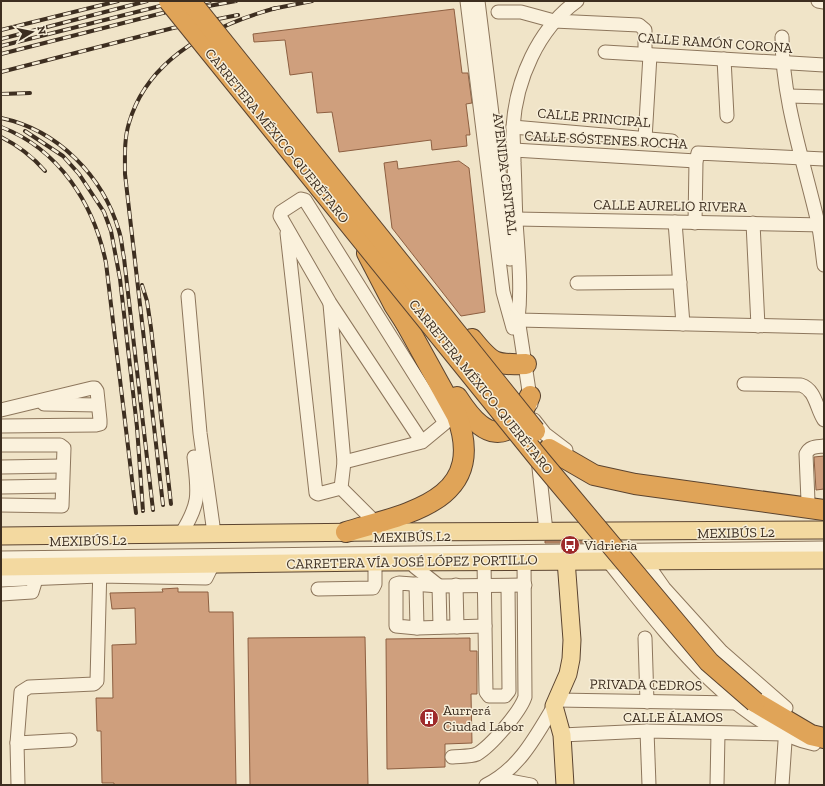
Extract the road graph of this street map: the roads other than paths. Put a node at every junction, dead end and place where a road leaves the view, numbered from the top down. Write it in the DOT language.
graph roads {
  1 [pos="170,1"];
  2 [pos="190,1"];
  3 [pos="467,1"];
  4 [pos="478,1"];
  5 [pos="577,1"];
  6 [pos="818,1"];
  7 [pos="824,2"];
  8 [pos="498,12"];
  9 [pos="554,21"];
  10 [pos="476,27"];
  11 [pos="782,37"];
  12 [pos="604,52"];
  13 [pos="647,54"];
  14 [pos="724,59"];
  15 [pos="782,63"];
  16 [pos="824,65"];
  17 [pos="789,96"];
  18 [pos="824,97"];
  19 [pos="727,116"];
  20 [pos="513,127"];
  21 [pos="646,139"];
  22 [pos="672,141"];
  23 [pos="514,150"];
  24 [pos="315,156"];
  25 [pos="697,157"];
  26 [pos="824,159"];
  27 [pos="802,160"];
  28 [pos="516,219"];
  29 [pos="675,222"];
  30 [pos="695,223"];
  31 [pos="753,223"];
  32 [pos="821,224"];
  33 [pos="287,227"];
  34 [pos="358,236"];
  35 [pos="824,265"];
  36 [pos="680,282"];
  37 [pos="577,283"];
  38 [pos="188,296"];
  39 [pos="330,302"];
  40 [pos="399,312"];
  41 [pos="518,320"];
  42 [pos="683,324"];
  43 [pos="758,326"];
  44 [pos="824,327"];
  45 [pos="524,356"];
  46 [pos="744,384"];
  47 [pos="530,396"];
  48 [pos="1,410"];
  49 [pos="533,418"];
  50 [pos="824,420"];
  51 [pos="1,426"];
  52 [pos="200,433"];
  53 [pos="422,442"];
  54 [pos="1,445"];
  55 [pos="824,446"];
  56 [pos="549,449"];
  57 [pos="344,462"];
  58 [pos="62,466"];
  59 [pos="1,467"];
  60 [pos="62,486"];
  61 [pos="1,487"];
  62 [pos="340,488"];
  63 [pos="824,503"];
  64 [pos="1,505"];
  65 [pos="808,506"];
  66 [pos="376,523"];
  67 [pos="824,530"];
  68 [pos="546,531"];
  69 [pos="346,532"];
  70 [pos="214,533"];
  71 [pos="181,534"];
  72 [pos="824,535"];
  73 [pos="1,536"];
  74 [pos="1,542"];
  75 [pos="824,548"];
  76 [pos="1,558"];
  77 [pos="566,560"];
  78 [pos="824,560"];
  79 [pos="484,561"];
  80 [pos="524,561"];
  81 [pos="608,561"];
  82 [pos="645,561"];
  83 [pos="375,562"];
  84 [pos="410,562"];
  85 [pos="1,567"];
  86 [pos="100,571"];
  87 [pos="36,578"];
  88 [pos="1,580"];
  89 [pos="416,584"];
  90 [pos="456,585"];
  91 [pos="484,585"];
  92 [pos="525,585"];
  93 [pos="439,586"];
  94 [pos="508,586"];
  95 [pos="318,589"];
  96 [pos="1,594"];
  97 [pos="485,626"];
  98 [pos="440,627"];
  99 [pos="457,627"];
  100 [pos="417,628"];
  101 [pos="645,638"];
  102 [pos="755,695"];
  103 [pos="646,702"];
  104 [pos="556,703"];
  105 [pos="735,703"];
  106 [pos="786,722"];
  107 [pos="824,725"];
  108 [pos="647,731"];
  109 [pos="718,733"];
  110 [pos="562,735"];
  111 [pos="824,738"];
  112 [pos="70,740"];
  113 [pos="17,743"];
  114 [pos="824,745"];
  115 [pos="452,757"];
  116 [pos="499,779"];
  117 [pos="18,785"];
  118 [pos="486,785"];
  119 [pos="531,785"];
  120 [pos="565,785"];
  121 [pos="649,785"];
  122 [pos="717,785"];
  123 [pos="782,785"];
  1 -- 34 [label="highway, CARRETERA MÉXICO-QUERÉTARO, bridge"];
  2 -- 24 [label="highway, CARRETERA MÉXICO-QUERÉTARO, bridge"];
  3 -- 10 [label="street, AVENIDA CENTRAL"];
  4 -- 10 [label="street, AVENIDA CENTRAL"];
  5 -- 9 [label="street"];
  6 -- 7 [label="street"];
  8 -- 9 [label="street"];
  9 -- 13 [label="street"];
  9 -- 20 [label="street"];
  10 -- 41 [label="street, AVENIDA CENTRAL"];
  10 -- 45 [label="street, AVENIDA CENTRAL"];
  11 -- 15 [label="street"];
  12 -- 13 [label="street, CALLE RAMÓN CORONA"];
  13 -- 14 [label="street, CALLE RAMÓN CORONA"];
  13 -- 21 [label="street"];
  14 -- 15 [label="street, CALLE RAMÓN CORONA"];
  14 -- 19 [label="street"];
  15 -- 16 [label="street, CALLE RAMÓN CORONA"];
  15 -- 17 [label="street"];
  17 -- 18 [label="street"];
  17 -- 27 [label="street"];
  20 -- 21 [label="street, CALLE PRINCIPAL"];
  20 -- 23 [label="street"];
  21 -- 22 [label="street, CALLE PRINCIPAL"];
  23 -- 25 [label="street, CALLE SÓSTENES ROCHA"];
  23 -- 28 [label="street"];
  24 -- 45 [label="highway, bridge"];
  24 -- 56 [label="highway, CARRETERA MÉXICO-QUERÉTARO, bridge"];
  25 -- 27 [label="street, CALLE SÓSTENES ROCHA"];
  25 -- 30 [label="street"];
  26 -- 27 [label="street, CALLE SÓSTENES ROCHA"];
  27 -- 32 [label="street"];
  28 -- 29 [label="street, CALLE AURELIO RIVERA"];
  28 -- 41 [label="street"];
  29 -- 30 [label="street, CALLE AURELIO RIVERA"];
  29 -- 36 [label="street"];
  30 -- 31 [label="street, CALLE AURELIO RIVERA"];
  31 -- 32 [label="street, CALLE AURELIO RIVERA"];
  31 -- 43 [label="street"];
  32 -- 35 [label="street"];
  33 -- 39 [label="street"];
  33 -- 53 [label="street"];
  33 -- 62 [label="street"];
  34 -- 40 [label="highway, bridge"];
  34 -- 102 [label="highway, CARRETERA MÉXICO-QUERÉTARO, bridge"];
  36 -- 37 [label="street"];
  36 -- 42 [label="street"];
  38 -- 52 [label="street"];
  39 -- 53 [label="street"];
  39 -- 57 [label="street"];
  40 -- 47 [label="highway"];
  40 -- 66 [label="highway"];
  41 -- 42 [label="street"];
  41 -- 45 [label="street, AVENIDA CENTRAL"];
  42 -- 43 [label="street"];
  43 -- 44 [label="street"];
  45 -- 47 [label="street, AVENIDA CENTRAL"];
  46 -- 50 [label="street"];
  47 -- 49 [label="street, AVENIDA CENTRAL"];
  48 -- 51 [label="street"];
  49 -- 65 [label="street"];
  49 -- 68 [label="street, AVENIDA CENTRAL"];
  52 -- 70 [label="street"];
  52 -- 71 [label="street"];
  53 -- 57 [label="street"];
  54 -- 58 [label="street"];
  55 -- 65 [label="street"];
  56 -- 65 [label="highway"];
  56 -- 102 [label="highway, CARRETERA MÉXICO-QUERÉTARO"];
  57 -- 62 [label="street"];
  58 -- 59 [label="street"];
  58 -- 60 [label="street"];
  60 -- 61 [label="street"];
  60 -- 64 [label="street"];
  62 -- 66 [label="street"];
  63 -- 65 [label="street"];
  66 -- 69 [label="highway"];
  67 -- 68 [label="main road, CARRETERA VÍA JOSÉ LÓPEZ PORTILLO"];
  68 -- 69 [label="main road, CARRETERA VÍA JOSÉ LÓPEZ PORTILLO"];
  69 -- 70 [label="main road, CARRETERA VÍA JOSÉ LÓPEZ PORTILLO"];
  70 -- 71 [label="main road, CARRETERA VÍA JOSÉ LÓPEZ PORTILLO"];
  71 -- 73 [label="main road, CARRETERA VÍA JOSÉ LÓPEZ PORTILLO"];
  72 -- 74 [label="street, MEXIBÚS L2"];
  75 -- 76 [label="street, MEXIBÚS L2"];
  77 -- 80 [label="main road, CARRETERA VÍA JOSÉ LÓPEZ PORTILLO"];
  77 -- 81 [label="main road, CARRETERA VÍA JOSÉ LÓPEZ PORTILLO"];
  77 -- 104 [label="main road"];
  78 -- 82 [label="main road, CARRETERA VÍA JOSÉ LÓPEZ PORTILLO"];
  79 -- 80 [label="main road, CARRETERA VÍA JOSÉ LÓPEZ PORTILLO"];
  79 -- 84 [label="main road, CARRETERA VÍA JOSÉ LÓPEZ PORTILLO"];
  79 -- 91 [label="street"];
  80 -- 92 [label="street"];
  81 -- 82 [label="main road, CARRETERA VÍA JOSÉ LÓPEZ PORTILLO"];
  81 -- 105 [label="street"];
  82 -- 106 [label="street"];
  83 -- 84 [label="main road, CARRETERA VÍA JOSÉ LÓPEZ PORTILLO"];
  83 -- 86 [label="main road, CARRETERA VÍA JOSÉ LÓPEZ PORTILLO"];
  83 -- 95 [label="street"];
  84 -- 93 [label="street"];
  85 -- 86 [label="main road, CARRETERA VÍA JOSÉ LÓPEZ PORTILLO"];
  86 -- 87 [label="street"];
  86 -- 113 [label="street"];
  87 -- 88 [label="street"];
  87 -- 96 [label="street"];
  89 -- 93 [label="street"];
  89 -- 100 [label="street"];
  89 -- 100 [label="street"];
  90 -- 91 [label="street"];
  90 -- 93 [label="street"];
  90 -- 99 [label="street"];
  91 -- 94 [label="street"];
  91 -- 97 [label="street"];
  92 -- 94 [label="street"];
  92 -- 115 [label="street"];
  93 -- 98 [label="street"];
  94 -- 97 [label="street"];
  97 -- 99 [label="street"];
  98 -- 99 [label="street"];
  98 -- 100 [label="street"];
  101 -- 103 [label="street"];
  102 -- 106 [label="highway, CARRETERA MÉXICO-QUERÉTARO"];
  103 -- 104 [label="street, PRIVADA CEDROS"];
  103 -- 105 [label="street, PRIVADA CEDROS"];
  104 -- 110 [label="main road"];
  104 -- 116 [label="street"];
  105 -- 106 [label="street"];
  106 -- 107 [label="highway, CARRETERA MÉXICO-QUERÉTARO"];
  106 -- 109 [label="street, CALLE ÁLAMOS"];
  106 -- 111 [label="highway, CARRETERA MÉXICO-QUERÉTARO"];
  106 -- 114 [label="street"];
  106 -- 123 [label="street"];
  108 -- 109 [label="street, CALLE ÁLAMOS"];
  108 -- 110 [label="street, CALLE ÁLAMOS"];
  108 -- 121 [label="street"];
  109 -- 122 [label="street"];
  110 -- 120 [label="main road"];
  112 -- 113 [label="street"];
  113 -- 117 [label="street"];
  116 -- 118 [label="street"];
  116 -- 119 [label="street"];
}
